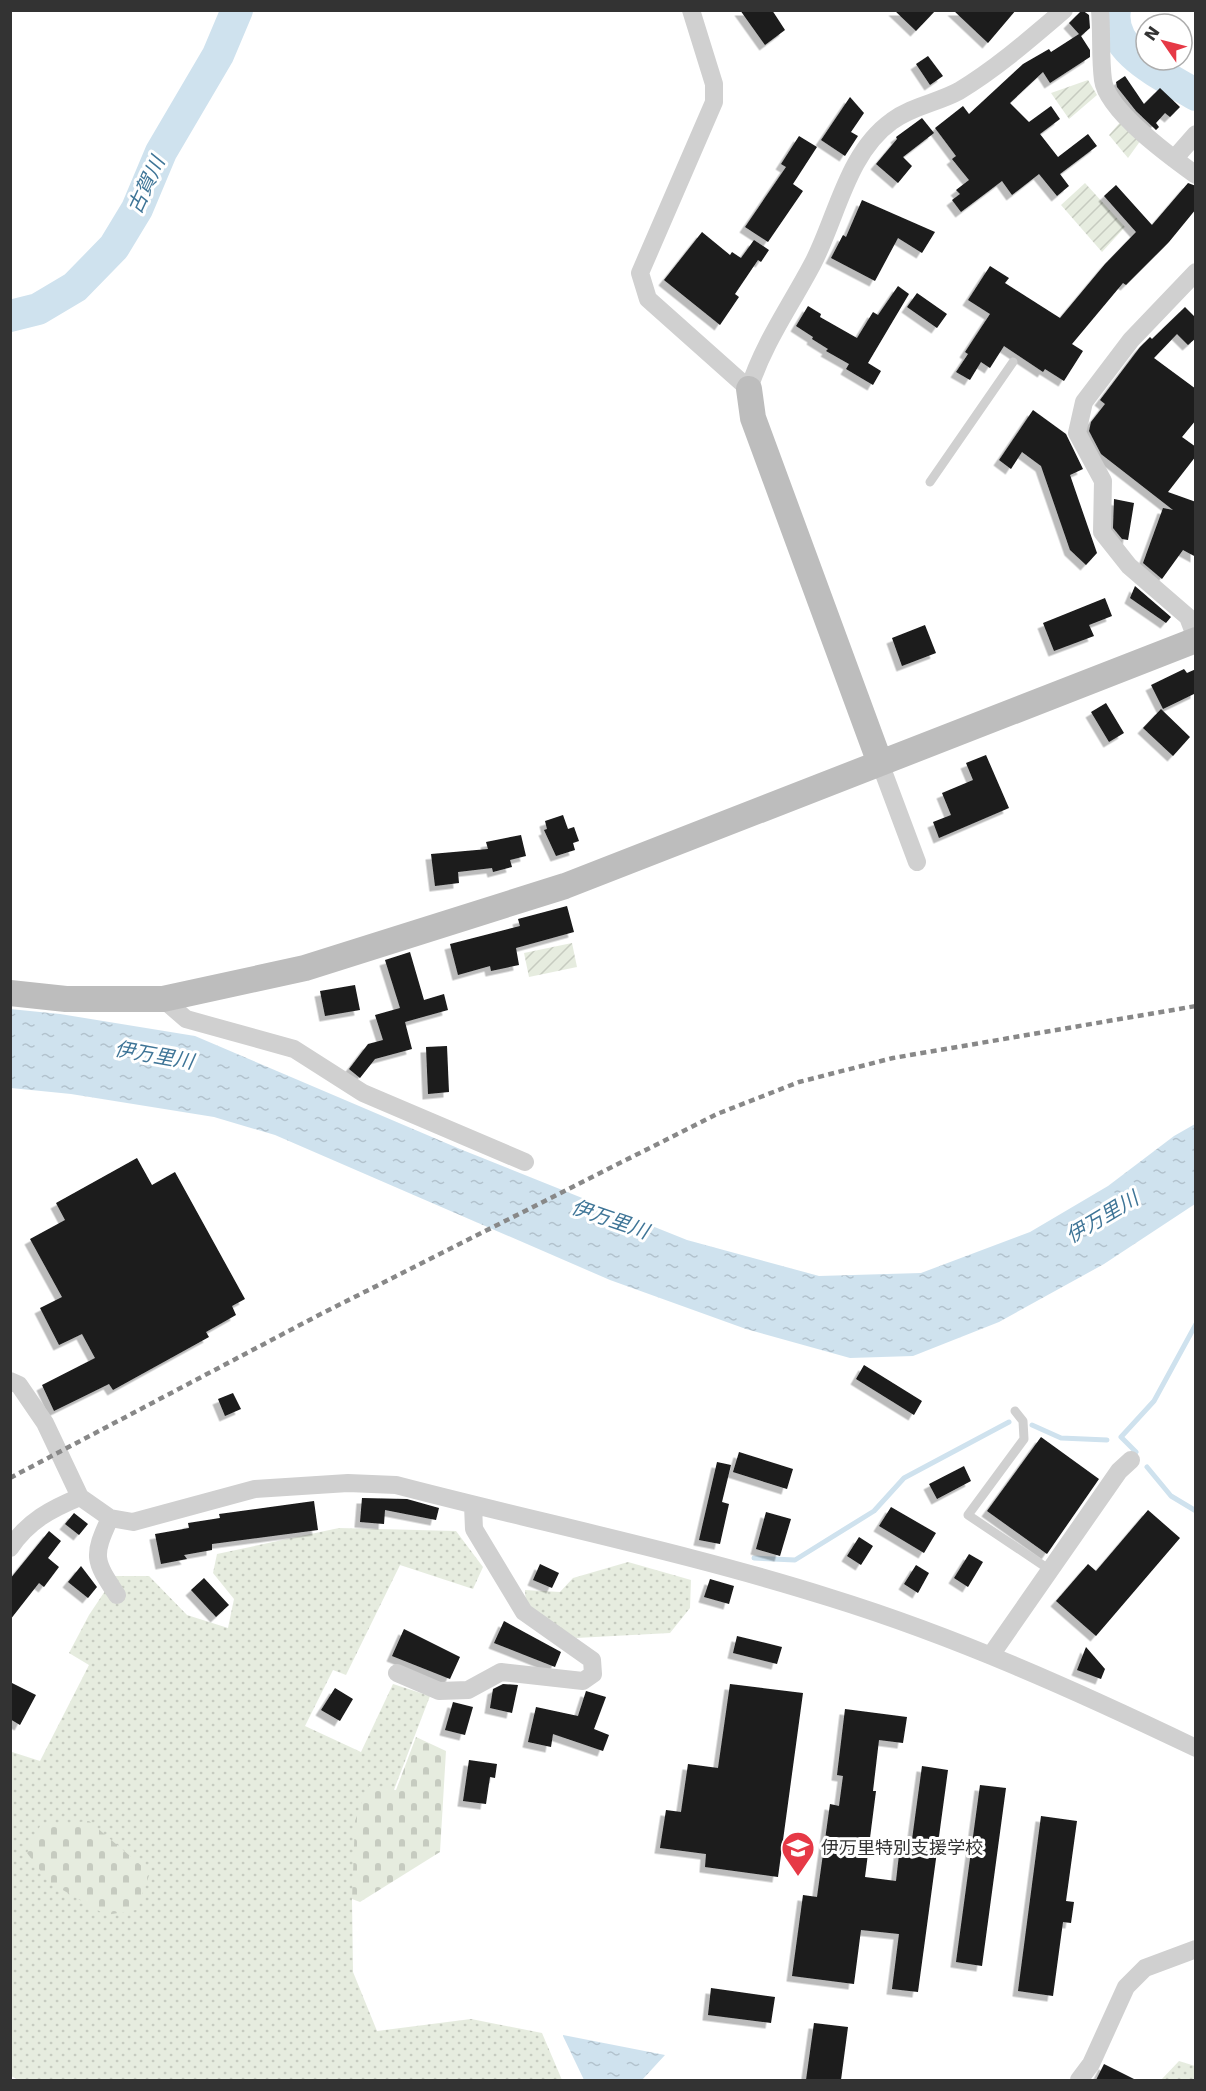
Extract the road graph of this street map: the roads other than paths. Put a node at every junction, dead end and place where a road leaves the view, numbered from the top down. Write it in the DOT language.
graph roads {
  1 [pos="691,10"];
  2 [pos="1064,10"];
  3 [pos="1100,10"];
  4 [pos="1196,134"];
  5 [pos="1174,159"];
  6 [pos="1196,175"];
  7 [pos="1196,272"];
  8 [pos="1013,362"];
  9 [pos="749,389"];
  10 [pos="930,482"];
  11 [pos="1196,639"];
  12 [pos="880,762"];
  13 [pos="917,862"];
  14 [pos="10,993"];
  15 [pos="163,999"];
  16 [pos="525,1162"];
  17 [pos="10,1381"];
  18 [pos="1015,1411"];
  19 [pos="1131,1460"];
  20 [pos="80,1497"];
  21 [pos="473,1505"];
  22 [pos="110,1518"];
  23 [pos="10,1548"];
  24 [pos="1050,1570"];
  25 [pos="117,1595"];
  26 [pos="991,1655"];
  27 [pos="397,1673"];
  28 [pos="1196,1748"];
  29 [pos="1196,1950"];
  30 [pos="1079,2080"];
  1 -- 9 [label="street"];
  2 -- 9 [label="street"];
  3 -- 5 [label="street"];
  4 -- 5 [label="street"];
  5 -- 6 [label="street"];
  7 -- 11 [label="street"];
  8 -- 10 [label="lane"];
  9 -- 12 [label="street"];
  11 -- 12 [label="street"];
  12 -- 13 [label="street"];
  12 -- 15 [label="street"];
  14 -- 15 [label="street"];
  15 -- 16 [label="street"];
  17 -- 20 [label="street"];
  18 -- 24 [label="lane"];
  19 -- 24 [label="street"];
  20 -- 22 [label="street"];
  20 -- 23 [label="street"];
  21 -- 22 [label="street"];
  21 -- 26 [label="street"];
  21 -- 27 [label="street"];
  22 -- 25 [label="street"];
  24 -- 26 [label="street"];
  26 -- 28 [label="street"];
  29 -- 30 [label="street"];
}
